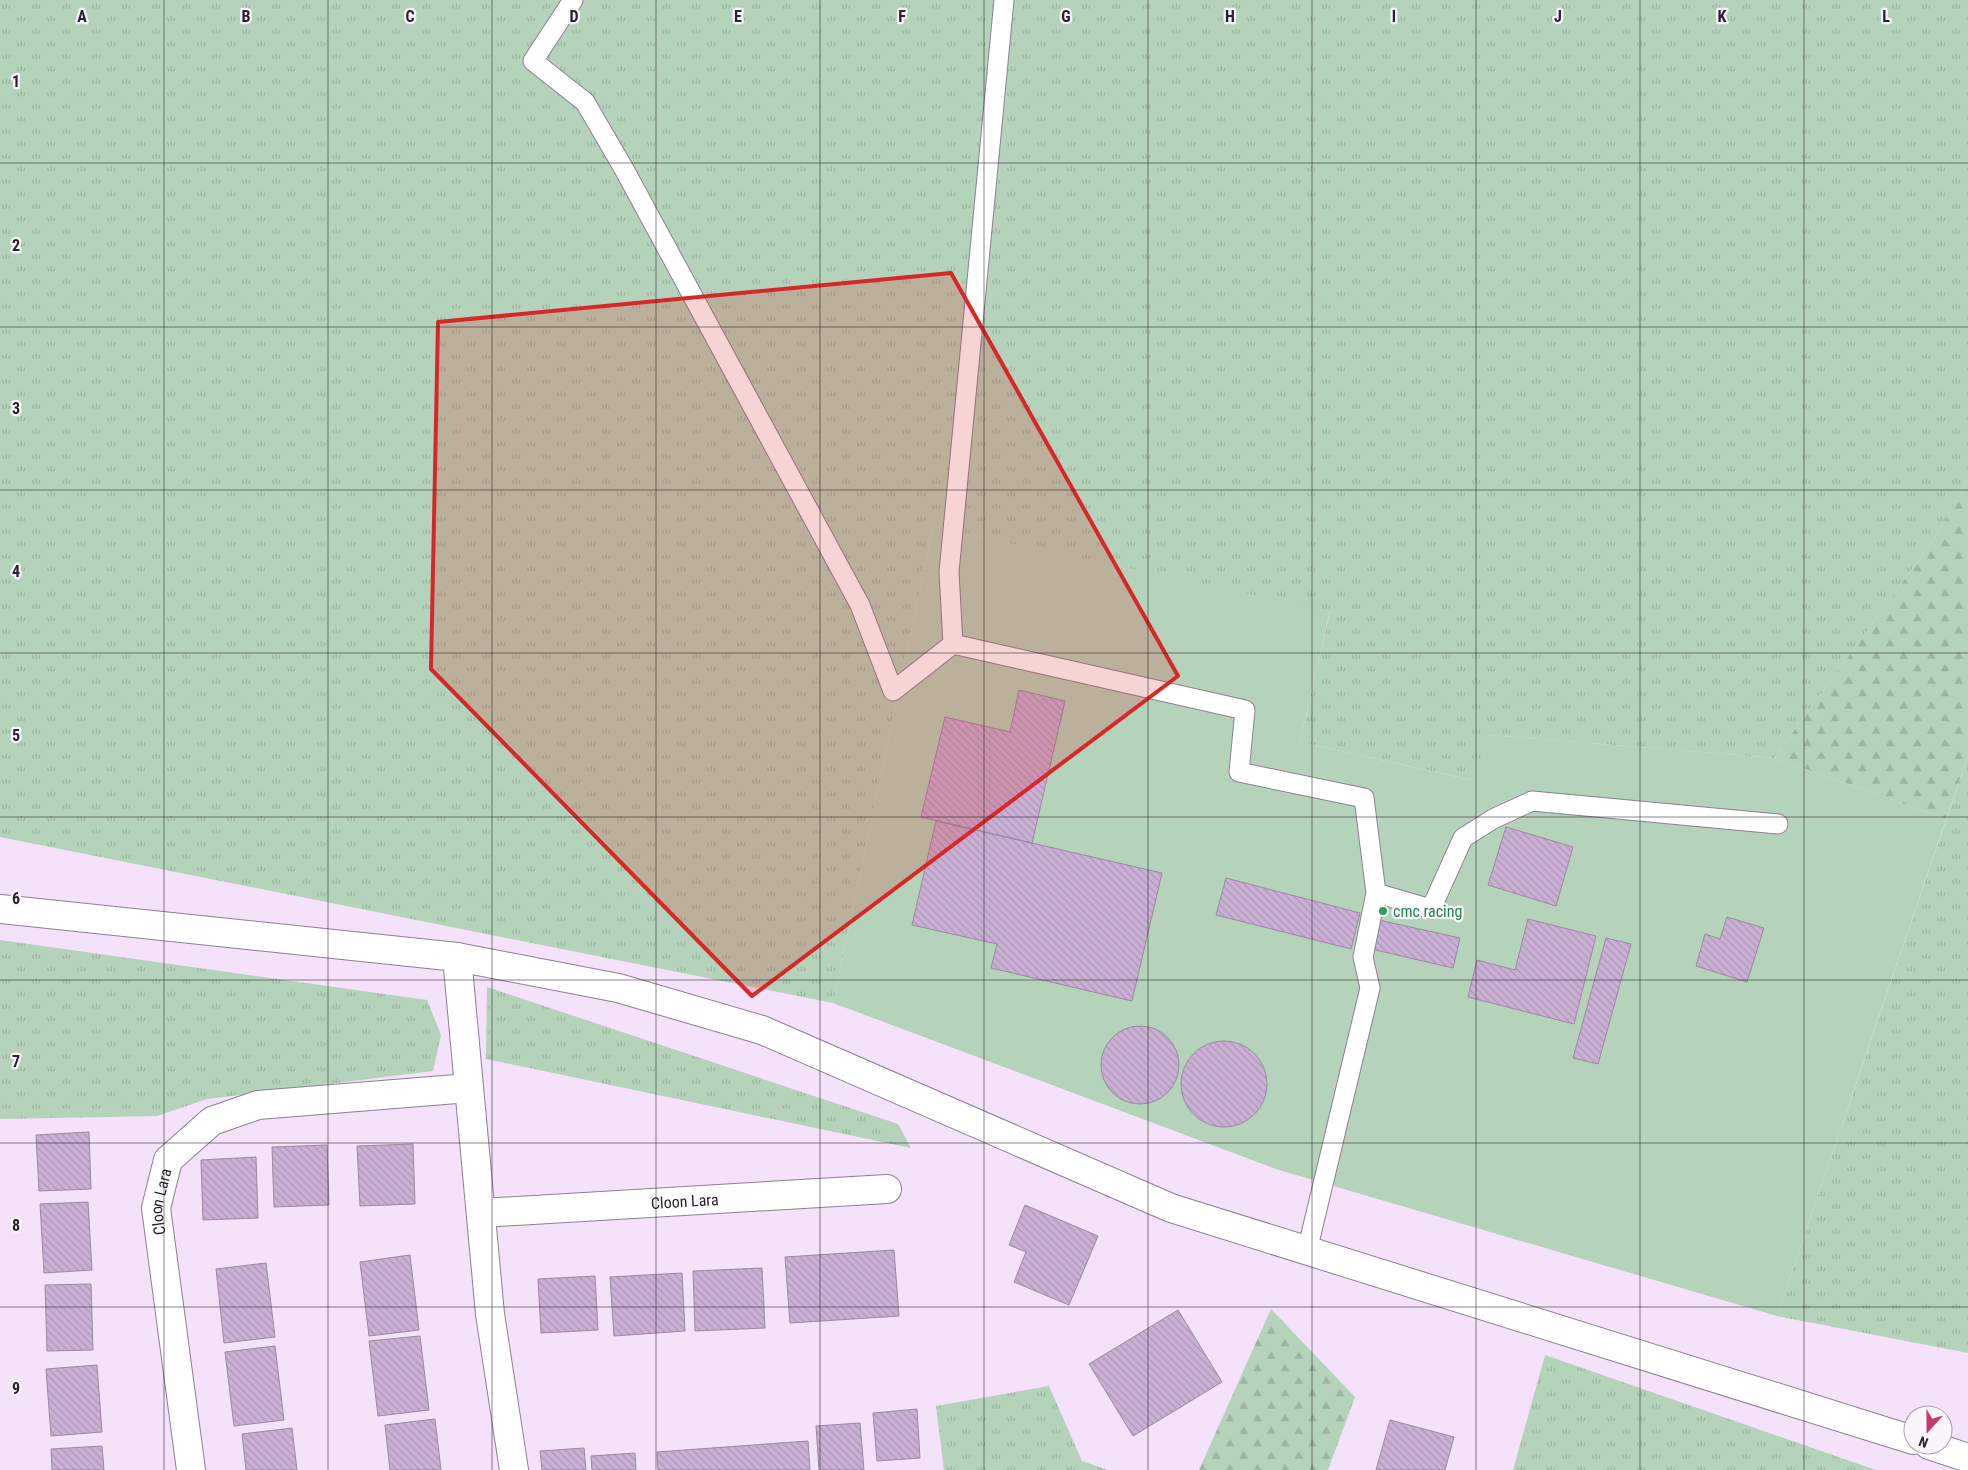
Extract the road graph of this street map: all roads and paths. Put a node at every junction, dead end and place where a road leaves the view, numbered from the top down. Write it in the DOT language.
graph roads {
  1 [pos="573,0"];
  2 [pos="1004,0"];
  3 [pos="953,644"];
  4 [pos="1778,824"];
  5 [pos="1376,892"];
  6 [pos="0,909"];
  7 [pos="457,957"];
  8 [pos="469,1088"];
  9 [pos="887,1189"];
  10 [pos="481,1213"];
  11 [pos="1307,1251"];
  12 [pos="1903,1437"];
  13 [pos="1953,1453"];
  14 [pos="1968,1458"];
  15 [pos="191,1470"];
  16 [pos="514,1470"];
  1 -- 3 [label="lane"];
  2 -- 3 [label="lane"];
  3 -- 5 [label="lane"];
  4 -- 5 [label="lane"];
  5 -- 11 [label="lane"];
  6 -- 7 [label="main road"];
  7 -- 8 [label="main road"];
  7 -- 11 [label="main road"];
  8 -- 10 [label="main road"];
  8 -- 15 [label="main road, Cloon Lara"];
  9 -- 10 [label="main road, Cloon Lara"];
  10 -- 16 [label="main road"];
  11 -- 12 [label="main road"];
  13 -- 14 [label="main road"];
}
